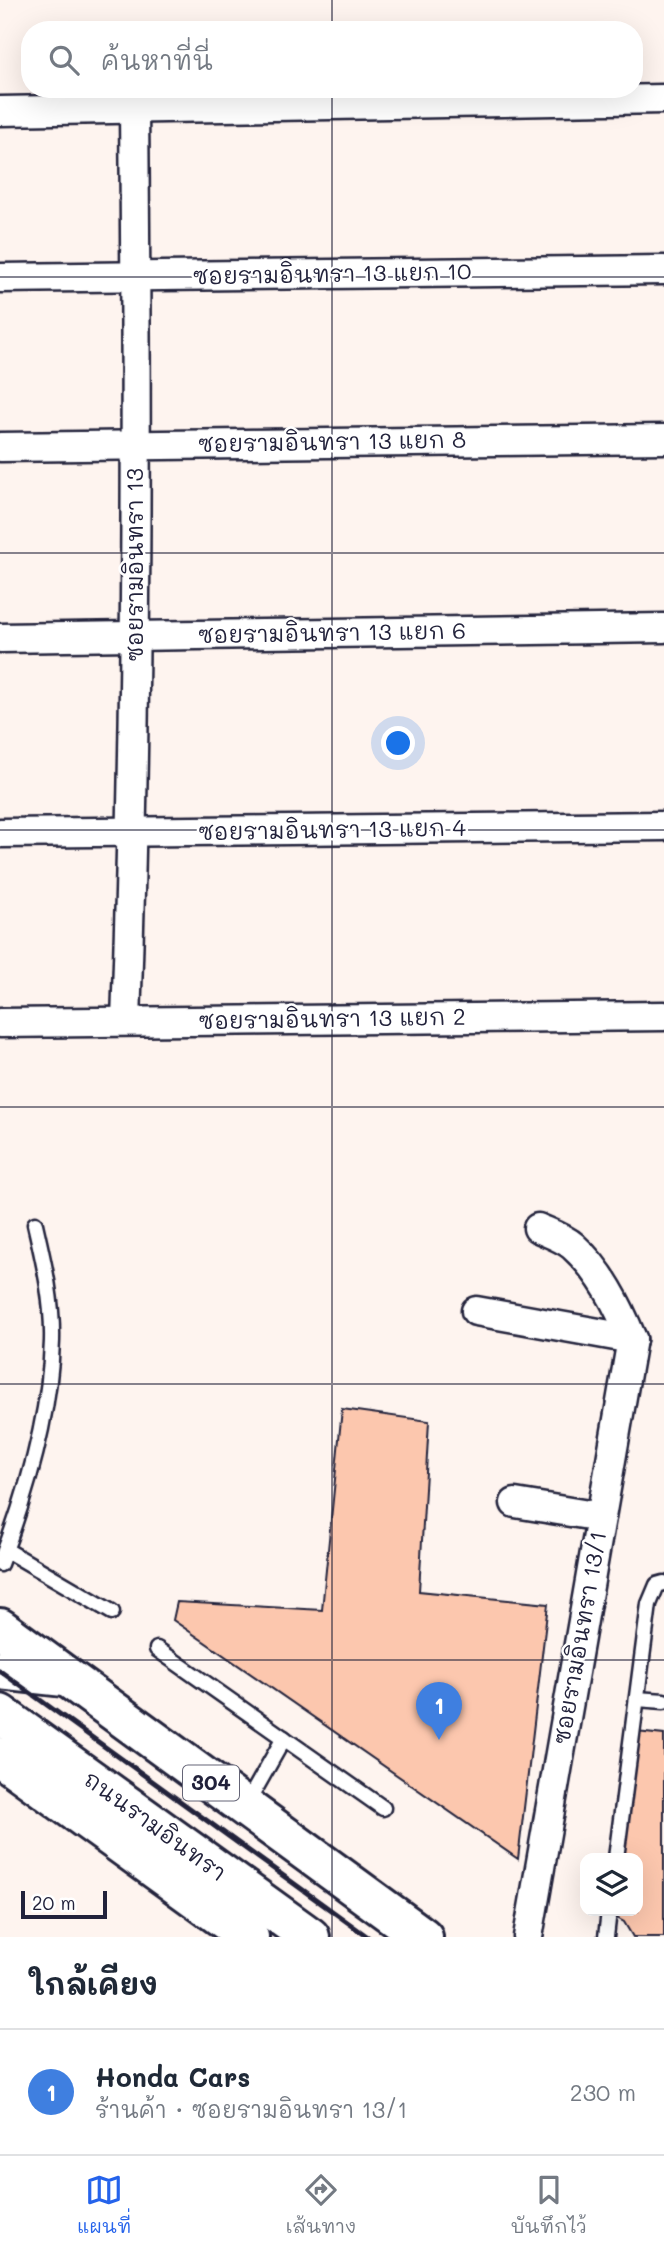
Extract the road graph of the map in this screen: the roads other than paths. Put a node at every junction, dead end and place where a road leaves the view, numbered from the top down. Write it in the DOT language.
graph roads {
  1 [pos="664,99"];
  2 [pos="134,109"];
  3 [pos="0,111"];
  4 [pos="664,270"];
  5 [pos="136,276"];
  6 [pos="0,278"];
  7 [pos="664,439"];
  8 [pos="136,443"];
  9 [pos="0,446"];
  10 [pos="664,628"];
  11 [pos="135,636"];
  12 [pos="0,638"];
  13 [pos="664,826"];
  14 [pos="133,832"];
  15 [pos="0,833"];
  16 [pos="664,1016"];
  17 [pos="126,1021"];
  18 [pos="0,1023"];
  19 [pos="36,1224"];
  20 [pos="538,1228"];
  21 [pos="476,1311"];
  22 [pos="632,1339"];
  23 [pos="515,1503"];
  24 [pos="601,1517"];
  25 [pos="6,1550"];
  26 [pos="0,1564"];
  27 [pos="664,1583"];
  28 [pos="113,1612"];
  29 [pos="0,1629"];
  30 [pos="158,1649"];
  31 [pos="0,1670"];
  32 [pos="67,1678"];
  33 [pos="637,1699"];
  34 [pos="664,1700"];
  35 [pos="0,1714"];
  36 [pos="284,1738"];
  37 [pos="0,1758"];
  38 [pos="245,1807"];
  39 [pos="383,1808"];
  40 [pos="617,1853"];
  41 [pos="608,1916"];
  42 [pos="248,1937"];
  43 [pos="310,1937"];
  44 [pos="423,1937"];
  45 [pos="528,1937"];
  46 [pos="606,1937"];
  1 -- 2 [label="street"];
  2 -- 3 [label="street"];
  2 -- 5 [label="street, ซอยรามอินทรา 13"];
  4 -- 5 [label="street, ซอยรามอินทรา 13 แยก 10"];
  5 -- 6 [label="street, ซอยรามอินทรา 13 แยก 10"];
  5 -- 8 [label="street, ซอยรามอินทรา 13"];
  7 -- 8 [label="street, ซอยรามอินทรา 13 แยก 8"];
  8 -- 9 [label="street, ซอยรามอินทรา 13 แยก 8"];
  8 -- 11 [label="street, ซอยรามอินทรา 13"];
  10 -- 11 [label="street, ซอยรามอินทรา 13 แยก 6"];
  11 -- 12 [label="street, ซอยรามอินทรา 13 แยก 6"];
  11 -- 14 [label="street, ซอยรามอินทรา 13"];
  13 -- 14 [label="street, ซอยรามอินทรา 13 แยก 4"];
  14 -- 15 [label="street, ซอยรามอินทรา 13 แยก 4"];
  14 -- 17 [label="street, ซอยรามอินทรา 13"];
  16 -- 17 [label="street, ซอยรามอินทรา 13 แยก 2"];
  17 -- 18 [label="street, ซอยรามอินทรา 13 แยก 2"];
  19 -- 25 [label="lane"];
  20 -- 22 [label="street"];
  21 -- 22 [label="street"];
  22 -- 24 [label="street, ซอยรามอินทรา 13/1"];
  23 -- 24 [label="street"];
  24 -- 45 [label="street, ซอยรามอินทรา 13/1"];
  25 -- 26 [label="lane"];
  25 -- 28 [label="lane"];
  27 -- 33 [label="lane"];
  29 -- 32 [label="main road, 304"];
  30 -- 36 [label="lane"];
  31 -- 32 [label="main road"];
  32 -- 38 [label="main road, 304"];
  33 -- 34 [label="lane"];
  33 -- 40 [label="lane"];
  35 -- 43 [label="main road, ถนนรามอินทรา"];
  36 -- 38 [label="lane"];
  36 -- 39 [label="lane"];
  37 -- 42 [label="main road, ถนนรามอินทรา"];
  38 -- 44 [label="main road, 304"];
  41 -- 46 [label="lane"];
}
